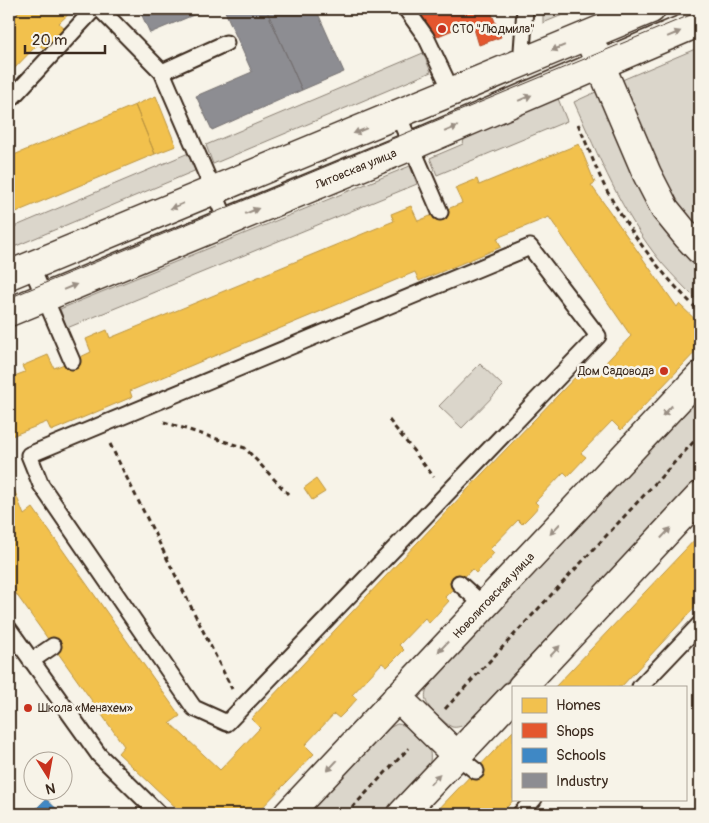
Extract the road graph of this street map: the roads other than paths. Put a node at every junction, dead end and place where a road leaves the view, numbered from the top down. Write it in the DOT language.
graph roads {
  1 [pos="94,9"];
  2 [pos="100,9"];
  3 [pos="406,9"];
  4 [pos="525,9"];
  5 [pos="651,9"];
  6 [pos="700,22"];
  7 [pos="588,36"];
  8 [pos="226,43"];
  9 [pos="521,64"];
  10 [pos="601,65"];
  11 [pos="162,72"];
  12 [pos="452,92"];
  13 [pos="9,101"];
  14 [pos="398,115"];
  15 [pos="411,146"];
  16 [pos="214,191"];
  17 [pos="440,212"];
  18 [pos="227,222"];
  19 [pos="700,250"];
  20 [pos="20,271"];
  21 [pos="45,297"];
  22 [pos="9,312"];
  23 [pos="72,361"];
  24 [pos="700,376"];
  25 [pos="700,496"];
  26 [pos="411,540"];
  27 [pos="458,583"];
  28 [pos="483,605"];
  29 [pos="700,624"];
  30 [pos="9,629"];
  31 [pos="52,646"];
  32 [pos="31,661"];
  33 [pos="523,686"];
  34 [pos="641,686"];
  35 [pos="397,697"];
  36 [pos="512,697"];
  37 [pos="466,763"];
  38 [pos="532,800"];
  39 [pos="515,811"];
  40 [pos="159,814"];
  41 [pos="288,814"];
  42 [pos="402,814"];
  1 -- 13 [label="lane"];
  2 -- 11 [label="lane"];
  3 -- 12 [label="lane"];
  4 -- 9 [label="lane"];
  5 -- 7 [label="street"];
  10 -- 6 [label="street, Литовская улица, one-way"];
  7 -- 9 [label="street, one-way"];
  7 -- 10 [label="street"];
  8 -- 11 [label="lane"];
  9 -- 12 [label="street"];
  15 -- 10 [label="street, Литовская улица, one-way"];
  10 -- 19 [label="street"];
  11 -- 16 [label="lane"];
  12 -- 14 [label="street"];
  14 -- 15 [label="lane"];
  14 -- 16 [label="street, one-way"];
  15 -- 17 [label="lane"];
  18 -- 15 [label="street, Литовская улица, one-way"];
  16 -- 18 [label="lane"];
  16 -- 20 [label="street, one-way"];
  21 -- 18 [label="street, Литовская улица, one-way"];
  20 -- 21 [label="lane"];
  21 -- 22 [label="street, Литовская улица"];
  21 -- 23 [label="lane"];
  24 -- 28 [label="street, Новолитовская улица, one-way"];
  33 -- 25 [label="street, one-way"];
  26 -- 26 [label="lane"];
  27 -- 28 [label="lane"];
  28 -- 35 [label="street, Новолитовская улица, one-way"];
  29 -- 34 [label="lane"];
  30 -- 32 [label="lane"];
  31 -- 32 [label="lane"];
  32 -- 40 [label="lane"];
  35 -- 37 [label="street"];
  35 -- 41 [label="street, Новолитовская улица, one-way"];
  36 -- 37 [label="street"];
  42 -- 37 [label="street, one-way"];
  38 -- 39 [label="lane"];
}
